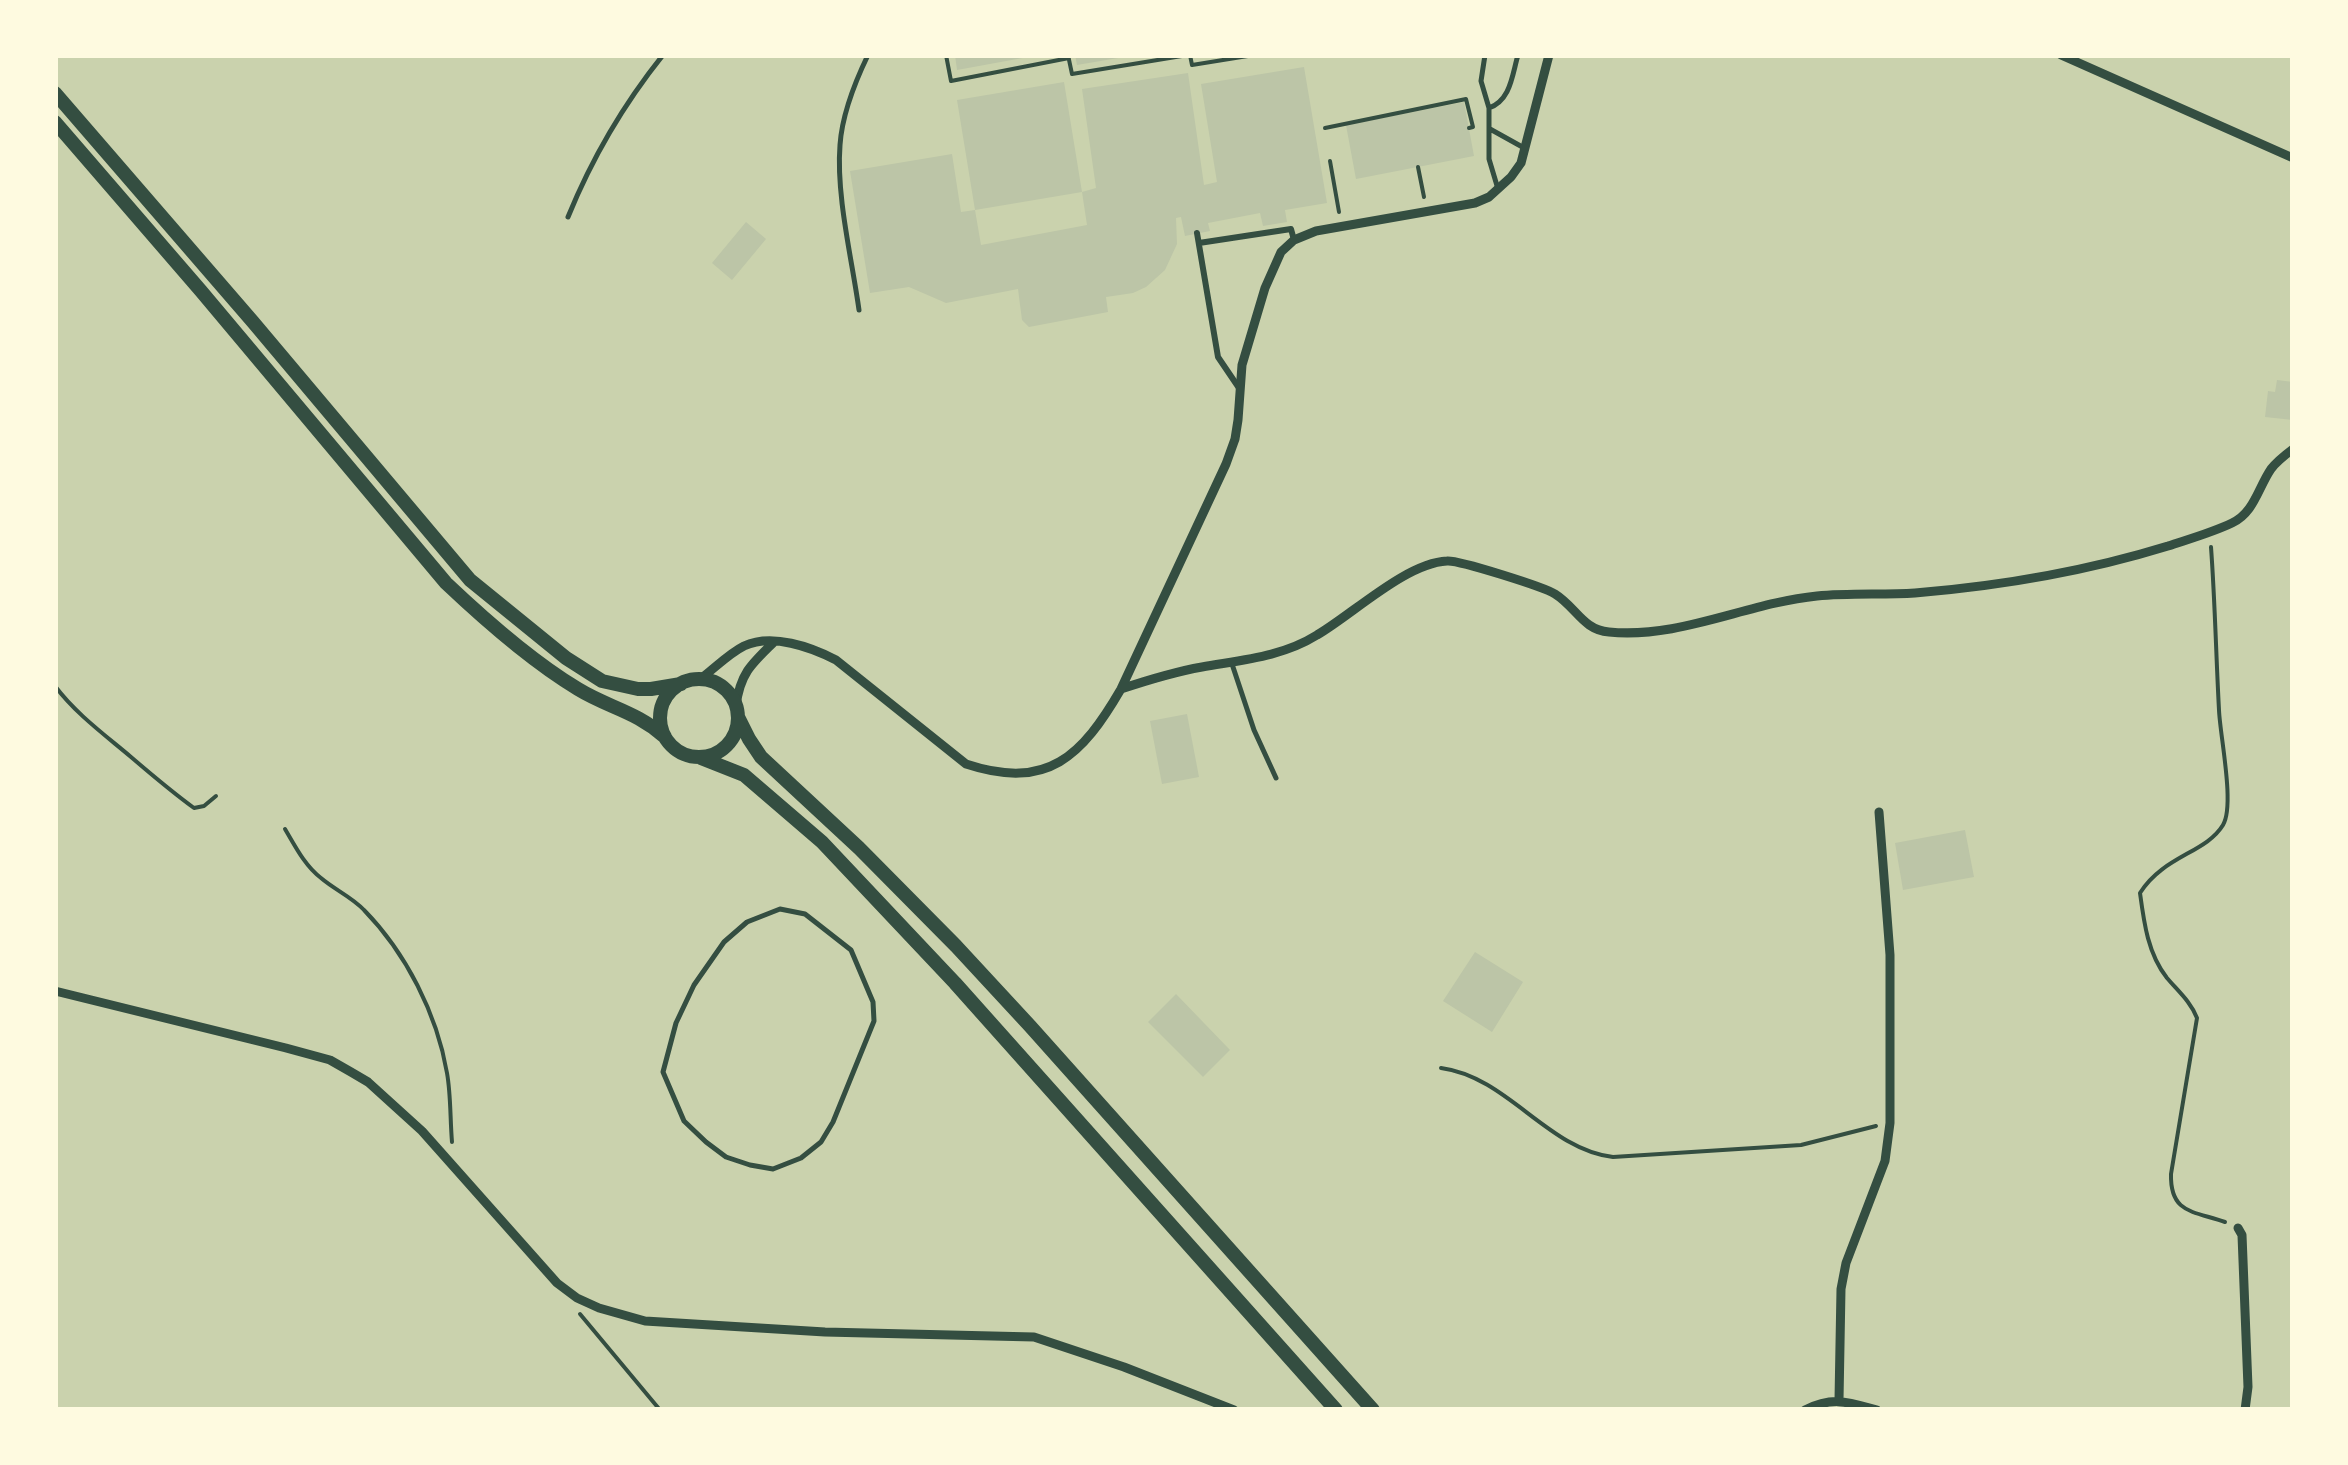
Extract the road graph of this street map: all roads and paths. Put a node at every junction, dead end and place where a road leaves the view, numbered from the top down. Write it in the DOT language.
graph roads {
  1 [pos="663,55"];
  2 [pos="868,55"];
  3 [pos="946,55"];
  4 [pos="1189,55"];
  5 [pos="1254,55"];
  6 [pos="1485,55"];
  7 [pos="1518,55"];
  8 [pos="1549,55"];
  9 [pos="2062,55"];
  10 [pos="1069,57"];
  11 [pos="55,93"];
  12 [pos="1489,108"];
  13 [pos="55,122"];
  14 [pos="1325,128"];
  15 [pos="1469,128"];
  16 [pos="1490,128"];
  17 [pos="1526,149"];
  18 [pos="2293,158"];
  19 [pos="1330,161"];
  20 [pos="1418,167"];
  21 [pos="1498,189"];
  22 [pos="1426,212"];
  23 [pos="568,217"];
  24 [pos="1342,226"];
  25 [pos="1197,234"];
  26 [pos="1294,240"];
  27 [pos="1199,244"];
  28 [pos="859,310"];
  29 [pos="1238,388"];
  30 [pos="2293,449"];
  31 [pos="2210,533"];
  32 [pos="774,642"];
  33 [pos="1232,663"];
  34 [pos="700,680"];
  35 [pos="680,684"];
  36 [pos="55,686"];
  37 [pos="1121,689"];
  38 [pos="737,712"];
  39 [pos="665,737"];
  40 [pos="701,758"];
  41 [pos="1276,778"];
  42 [pos="216,796"];
  43 [pos="1880,812"];
  44 [pos="285,829"];
  45 [pos="780,909"];
  46 [pos="55,991"];
  47 [pos="1441,1068"];
  48 [pos="1890,1123"];
  49 [pos="454,1166"];
  50 [pos="2238,1228"];
  51 [pos="577,1298"];
  52 [pos="1839,1400"];
  53 [pos="660,1410"];
  54 [pos="1234,1410"];
  55 [pos="1336,1410"];
  56 [pos="1372,1410"];
  57 [pos="1805,1410"];
  58 [pos="1877,1410"];
  59 [pos="2245,1410"];
  1 -- 23 [label="lane"];
  2 -- 28 [label="lane"];
  3 -- 10 [label="path"];
  4 -- 5 [label="path"];
  4 -- 10 [label="path"];
  6 -- 12 [label="lane"];
  7 -- 12 [label="lane"];
  8 -- 17 [label="street"];
  9 -- 18 [label="street"];
  11 -- 35 [label="main road"];
  12 -- 16 [label="lane"];
  13 -- 39 [label="main road"];
  14 -- 15 [label="path"];
  16 -- 17 [label="lane"];
  16 -- 21 [label="lane"];
  17 -- 21 [label="street"];
  19 -- 24 [label="path"];
  20 -- 22 [label="path"];
  21 -- 22 [label="street"];
  22 -- 24 [label="street"];
  24 -- 26 [label="street"];
  25 -- 27 [label="street"];
  26 -- 27 [label="street"];
  26 -- 29 [label="street"];
  27 -- 29 [label="street"];
  29 -- 37 [label="street"];
  30 -- 31 [label="street"];
  31 -- 33 [label="street"];
  31 -- 50 [label="path"];
  32 -- 34 [label="street"];
  32 -- 37 [label="street"];
  32 -- 38 [label="street"];
  33 -- 37 [label="street"];
  33 -- 41 [label="lane"];
  34 -- 35 [label="main road"];
  34 -- 38 [label="main road"];
  35 -- 39 [label="main road"];
  36 -- 42 [label="path"];
  38 -- 40 [label="main road"];
  38 -- 56 [label="main road"];
  39 -- 40 [label="main road"];
  40 -- 55 [label="main road"];
  43 -- 48 [label="street"];
  44 -- 49 [label="path"];
  45 -- 45 [label="lane"];
  46 -- 49 [label="street"];
  47 -- 48 [label="path"];
  48 -- 52 [label="street"];
  49 -- 51 [label="street"];
  50 -- 59 [label="street"];
  51 -- 53 [label="path"];
  51 -- 54 [label="street"];
  52 -- 57 [label="street"];
  52 -- 58 [label="street"];
}
